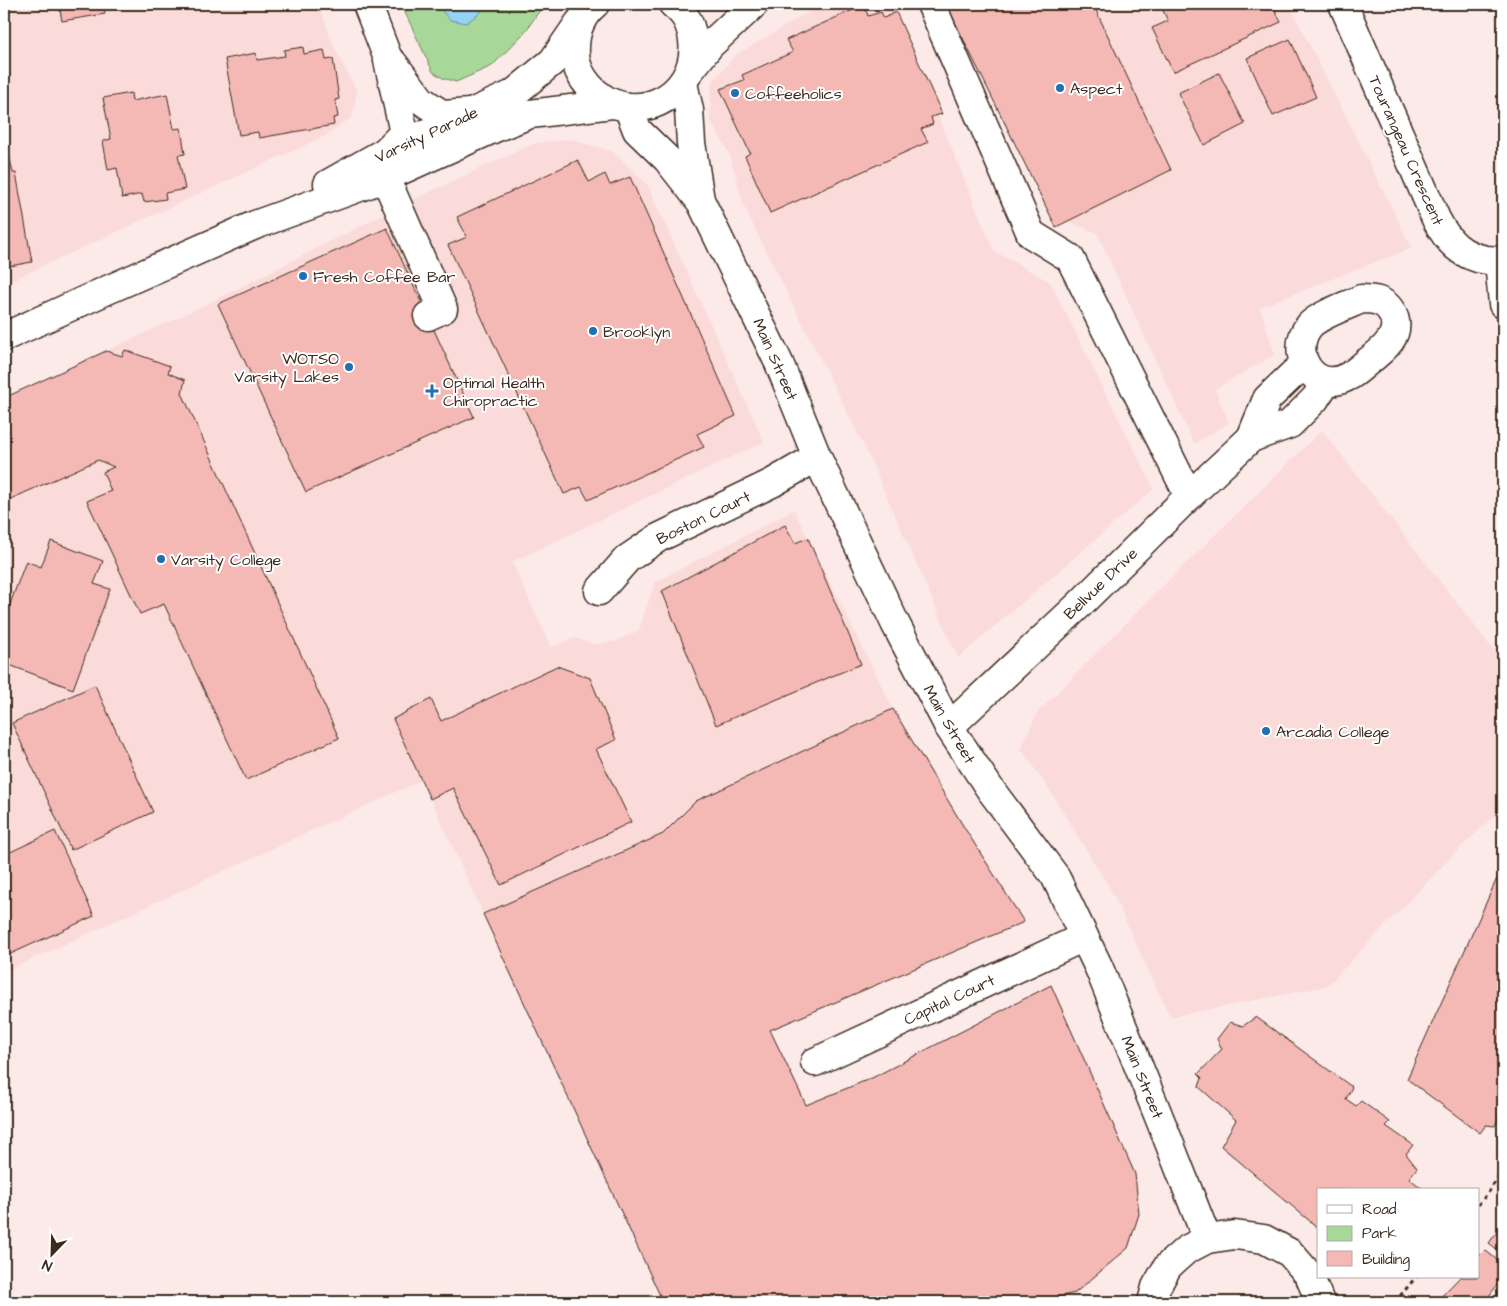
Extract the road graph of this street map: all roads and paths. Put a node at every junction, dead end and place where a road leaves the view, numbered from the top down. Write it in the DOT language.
graph roads {
  1 [pos="367,4"];
  2 [pos="674,4"];
  3 [pos="754,4"];
  4 [pos="931,4"];
  5 [pos="1342,4"];
  6 [pos="588,10"];
  7 [pos="387,56"];
  8 [pos="687,76"];
  9 [pos="620,106"];
  10 [pos="473,112"];
  11 [pos="382,162"];
  12 [pos="701,202"];
  13 [pos="1501,261"];
  14 [pos="1503,304"];
  15 [pos="428,316"];
  16 [pos="4,337"];
  17 [pos="1305,364"];
  18 [pos="1326,382"];
  19 [pos="1251,438"];
  20 [pos="817,457"];
  21 [pos="1188,496"];
  22 [pos="599,591"];
  23 [pos="949,728"];
  24 [pos="1084,937"];
  25 [pos="815,1062"];
  26 [pos="1503,1170"];
  27 [pos="1480,1202"];
  28 [pos="1207,1239"];
  29 [pos="1415,1278"];
  30 [pos="4,1294"];
  31 [pos="1148,1297"];
  32 [pos="8,1302"];
  33 [pos="1070,1302"];
  34 [pos="1087,1302"];
  35 [pos="1320,1302"];
  36 [pos="1394,1302"];
  1 -- 7 [label="street"];
  2 -- 8 [label="street"];
  3 -- 8 [label="street"];
  4 -- 21 [label="street"];
  5 -- 13 [label="street, Tourangeau Crescent"];
  6 -- 9 [label="street"];
  6 -- 10 [label="street, Varsity Parade"];
  7 -- 10 [label="street"];
  7 -- 11 [label="street"];
  8 -- 9 [label="street, Varsity Parade"];
  8 -- 12 [label="street"];
  9 -- 11 [label="street, Varsity Parade"];
  9 -- 12 [label="street"];
  10 -- 11 [label="street, Varsity Parade"];
  11 -- 15 [label="street"];
  11 -- 16 [label="street, Varsity Parade"];
  12 -- 20 [label="street, Main Street"];
  13 -- 14 [label="street"];
  17 -- 18 [label="street"];
  17 -- 18 [label="street"];
  17 -- 19 [label="street"];
  18 -- 19 [label="street"];
  19 -- 21 [label="street, Bellvue Drive"];
  20 -- 22 [label="street, Boston Court"];
  20 -- 23 [label="street, Main Street"];
  21 -- 23 [label="street, Bellvue Drive"];
  23 -- 24 [label="street, Main Street"];
  24 -- 25 [label="street, Capital Court"];
  24 -- 28 [label="street, Main Street"];
  26 -- 27 [label="path"];
  28 -- 31 [label="street"];
  28 -- 35 [label="street"];
  29 -- 36 [label="path"];
  30 -- 32 [label="path"];
  33 -- 34 [label="path"];
}
